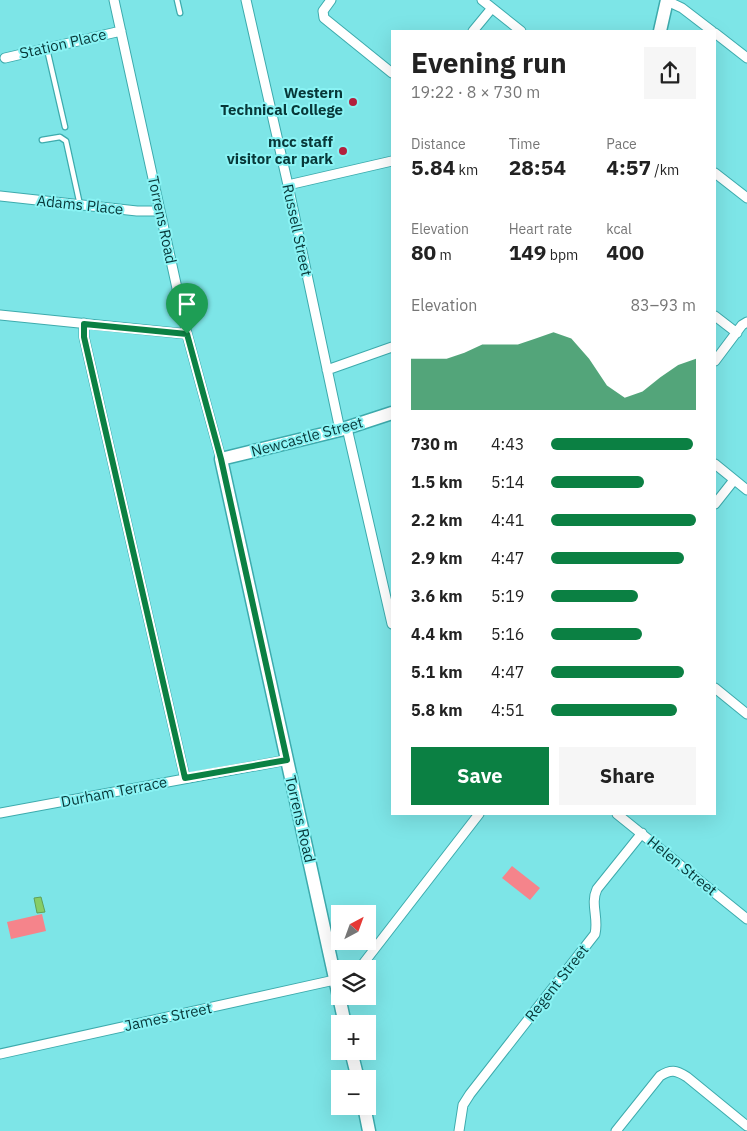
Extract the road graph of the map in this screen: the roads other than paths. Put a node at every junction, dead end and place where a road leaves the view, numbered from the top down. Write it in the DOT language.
graph roads {
  1 [pos="114,0"];
  2 [pos="177,0"];
  3 [pos="246,0"];
  4 [pos="331,0"];
  5 [pos="482,0"];
  6 [pos="667,1"];
  7 [pos="492,8"];
  8 [pos="180,13"];
  9 [pos="121,30"];
  10 [pos="475,30"];
  11 [pos="520,30"];
  12 [pos="660,30"];
  13 [pos="711,30"];
  14 [pos="716,34"];
  15 [pos="47,49"];
  16 [pos="5,58"];
  17 [pos="747,58"];
  18 [pos="391,72"];
  19 [pos="65,127"];
  20 [pos="42,140"];
  21 [pos="391,161"];
  22 [pos="716,175"];
  23 [pos="288,185"];
  24 [pos="0,196"];
  25 [pos="747,198"];
  26 [pos="80,205"];
  27 [pos="160,211"];
  28 [pos="0,315"];
  29 [pos="716,317"];
  30 [pos="747,322"];
  31 [pos="84,324"];
  32 [pos="737,333"];
  33 [pos="187,334"];
  34 [pos="391,347"];
  35 [pos="716,360"];
  36 [pos="327,370"];
  37 [pos="391,412"];
  38 [pos="343,429"];
  39 [pos="221,459"];
  40 [pos="716,465"];
  41 [pos="734,480"];
  42 [pos="747,490"];
  43 [pos="716,503"];
  44 [pos="391,620"];
  45 [pos="716,689"];
  46 [pos="747,714"];
  47 [pos="287,760"];
  48 [pos="185,778"];
  49 [pos="0,813"];
  50 [pos="478,815"];
  51 [pos="618,815"];
  52 [pos="642,833"];
  53 [pos="747,919"];
  54 [pos="334,960"];
  55 [pos="366,960"];
  56 [pos="331,981"];
  57 [pos="0,1054"];
  58 [pos="366,1115"];
  59 [pos="747,1126"];
  60 [pos="369,1131"];
  61 [pos="459,1131"];
  62 [pos="616,1131"];
  1 -- 9 [label="street, Torrens Road"];
  2 -- 8 [label="lane"];
  3 -- 23 [label="street, Russell Street"];
  4 -- 18 [label="street"];
  5 -- 7 [label="street"];
  6 -- 12 [label="street"];
  6 -- 13 [label="street"];
  7 -- 10 [label="street"];
  7 -- 11 [label="street"];
  9 -- 15 [label="street, Station Place"];
  9 -- 27 [label="street, Torrens Road"];
  14 -- 17 [label="street"];
  15 -- 16 [label="street, Station Place"];
  15 -- 19 [label="lane"];
  20 -- 26 [label="lane"];
  21 -- 23 [label="street"];
  22 -- 25 [label="street"];
  23 -- 36 [label="street, Russell Street"];
  24 -- 26 [label="street, Adams Place"];
  26 -- 27 [label="street, Adams Place"];
  27 -- 33 [label="street, Torrens Road"];
  28 -- 31 [label="street"];
  29 -- 32 [label="street"];
  30 -- 32 [label="street"];
  31 -- 33 [label="street"];
  31 -- 48 [label="street"];
  32 -- 35 [label="street"];
  33 -- 39 [label="street, Torrens Road"];
  34 -- 36 [label="street"];
  36 -- 38 [label="street, Russell Street"];
  37 -- 38 [label="street, Newcastle Street"];
  38 -- 39 [label="street, Newcastle Street"];
  38 -- 44 [label="street, Russell Street"];
  39 -- 47 [label="street, Torrens Road"];
  40 -- 41 [label="street"];
  41 -- 42 [label="street"];
  41 -- 43 [label="street"];
  45 -- 46 [label="street"];
  47 -- 48 [label="street, Durham Terrace"];
  47 -- 54 [label="street, Torrens Road"];
  48 -- 49 [label="street, Durham Terrace"];
  50 -- 55 [label="street"];
  51 -- 52 [label="street, Helen Street"];
  52 -- 53 [label="street, Helen Street"];
  52 -- 61 [label="street, Regent Street"];
  56 -- 57 [label="street, James Street"];
  58 -- 60 [label="street"];
  59 -- 62 [label="street"];
}
